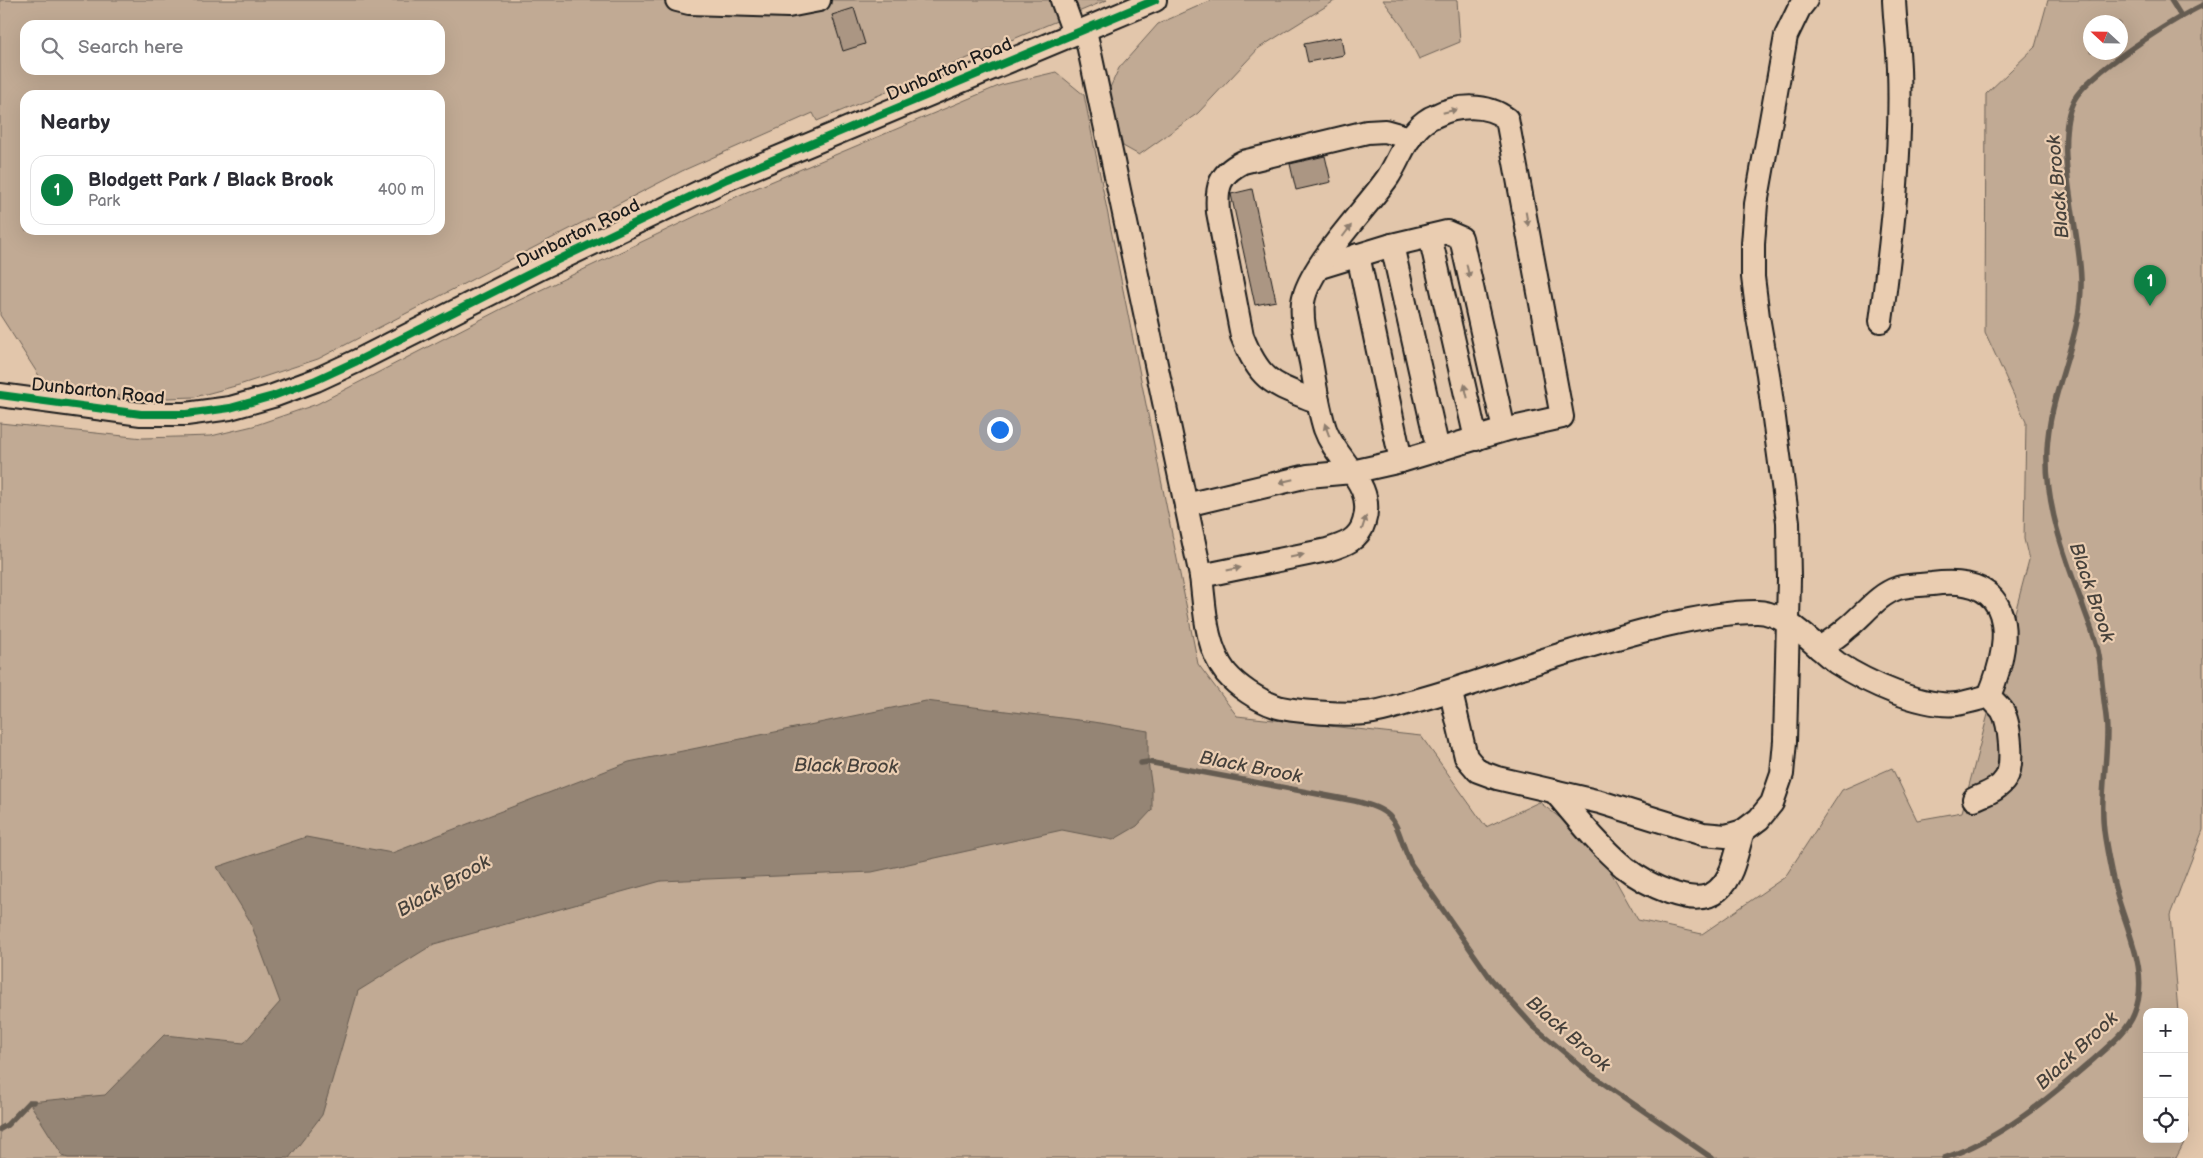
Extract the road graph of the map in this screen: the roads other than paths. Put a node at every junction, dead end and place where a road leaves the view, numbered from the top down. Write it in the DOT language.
graph roads {
  1 [pos="677,0"];
  2 [pos="819,0"];
  3 [pos="1062,0"];
  4 [pos="1155,0"];
  5 [pos="1806,0"];
  6 [pos="1894,0"];
  7 [pos="1079,32"];
  8 [pos="1410,138"];
  9 [pos="1430,236"];
  10 [pos="1392,245"];
  11 [pos="1358,255"];
  12 [pos="1320,267"];
  13 [pos="1881,321"];
  14 [pos="0,395"];
  15 [pos="1318,402"];
  16 [pos="1504,430"];
  17 [pos="1476,439"];
  18 [pos="1438,450"];
  19 [pos="1401,461"];
  20 [pos="1352,472"];
  21 [pos="1186,505"];
  22 [pos="1201,576"];
  23 [pos="1788,623"];
  24 [pos="1819,648"];
  25 [pos="1450,692"];
  26 [pos="1988,696"];
  27 [pos="1554,791"];
  28 [pos="1974,799"];
  29 [pos="1743,831"];
  1 -- 2 [label="street"];
  3 -- 7 [label="street"];
  4 -- 7 [label="street, Dunbarton Road"];
  5 -- 23 [label="street"];
  6 -- 13 [label="street"];
  7 -- 14 [label="street, Dunbarton Road"];
  7 -- 21 [label="street"];
  12 -- 8 [label="street, one-way"];
  8 -- 15 [label="street"];
  8 -- 16 [label="street, one-way"];
  9 -- 10 [label="street"];
  9 -- 16 [label="street, one-way"];
  17 -- 9 [label="street, one-way"];
  10 -- 11 [label="street"];
  10 -- 18 [label="street"];
  11 -- 12 [label="street"];
  11 -- 19 [label="street"];
  12 -- 15 [label="street"];
  20 -- 15 [label="street, one-way"];
  16 -- 17 [label="street"];
  17 -- 18 [label="street"];
  18 -- 19 [label="street"];
  19 -- 20 [label="street"];
  20 -- 21 [label="street, one-way"];
  22 -- 20 [label="street, one-way"];
  21 -- 22 [label="street"];
  22 -- 25 [label="street"];
  23 -- 24 [label="street"];
  23 -- 25 [label="street"];
  23 -- 29 [label="street"];
  24 -- 26 [label="street"];
  24 -- 26 [label="street"];
  25 -- 27 [label="street"];
  26 -- 28 [label="street"];
  27 -- 29 [label="street"];
  27 -- 29 [label="street"];
}
